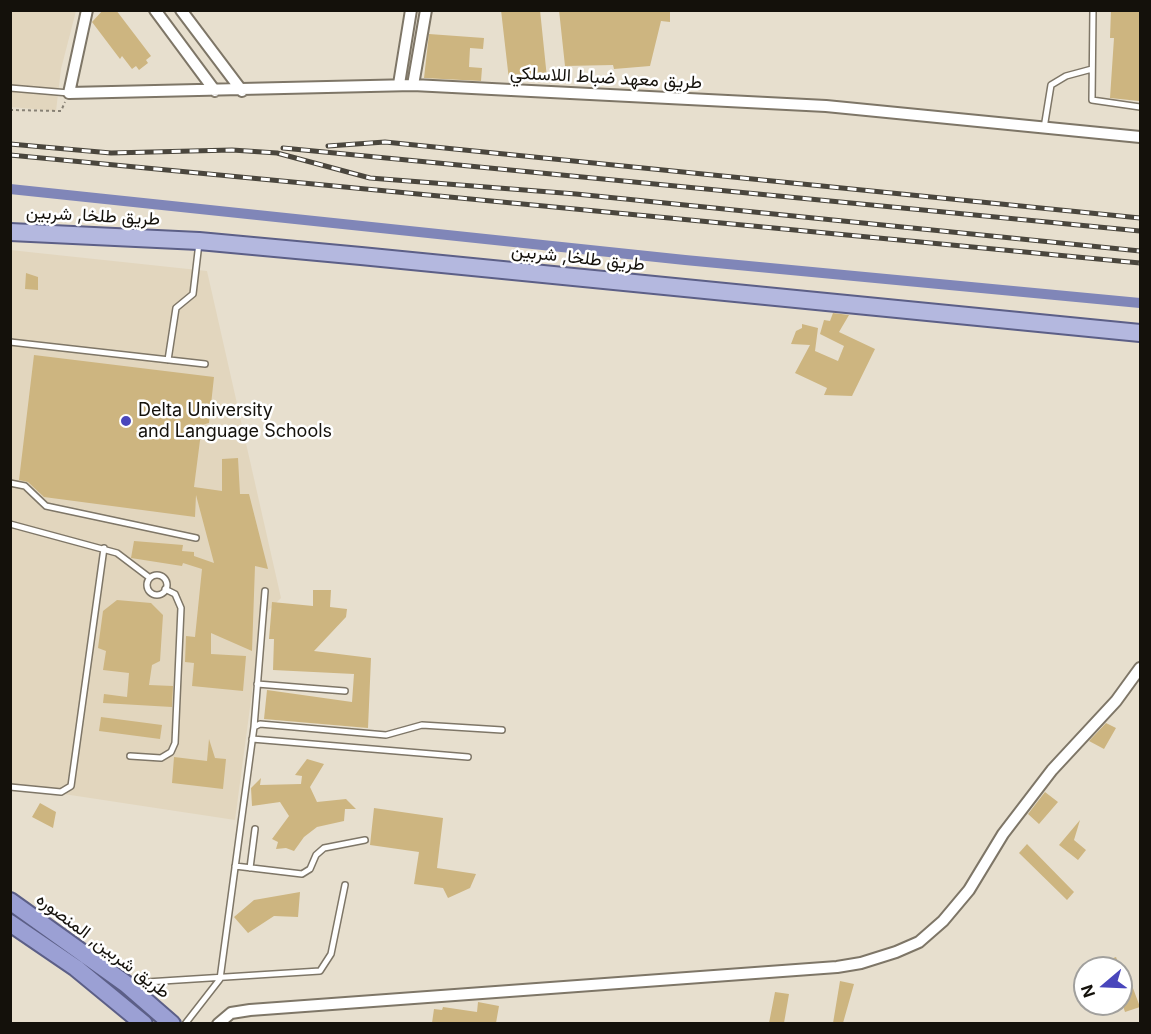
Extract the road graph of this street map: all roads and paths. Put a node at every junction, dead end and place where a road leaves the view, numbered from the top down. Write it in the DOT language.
graph roads {
  1 [pos="87,10"];
  2 [pos="181,10"];
  3 [pos="411,10"];
  4 [pos="426,10"];
  5 [pos="1093,10"];
  6 [pos="155,11"];
  7 [pos="1092,69"];
  8 [pos="399,84"];
  9 [pos="413,85"];
  10 [pos="10,88"];
  11 [pos="215,91"];
  12 [pos="242,91"];
  13 [pos="69,93"];
  14 [pos="1140,107"];
  15 [pos="10,110"];
  16 [pos="1044,128"];
  17 [pos="1140,137"];
  18 [pos="11,234"];
  19 [pos="199,241"];
  20 [pos="1140,333"];
  21 [pos="10,342"];
  22 [pos="168,360"];
  23 [pos="205,364"];
  24 [pos="10,483"];
  25 [pos="10,524"];
  26 [pos="196,538"];
  27 [pos="104,548"];
  28 [pos="150,578"];
  29 [pos="165,589"];
  30 [pos="265,591"];
  31 [pos="1140,668"];
  32 [pos="257,684"];
  33 [pos="345,691"];
  34 [pos="254,727"];
  35 [pos="502,730"];
  36 [pos="252,739"];
  37 [pos="130,756"];
  38 [pos="468,757"];
  39 [pos="10,787"];
  40 [pos="255,829"];
  41 [pos="365,840"];
  42 [pos="235,866"];
  43 [pos="250,868"];
  44 [pos="345,885"];
  45 [pos="10,901"];
  46 [pos="10,923"];
  47 [pos="82,962"];
  48 [pos="220,979"];
  49 [pos="126,984"];
  50 [pos="144,1023"];
  51 [pos="172,1023"];
  52 [pos="185,1023"];
  53 [pos="218,1023"];
  1 -- 13 [label="street"];
  2 -- 12 [label="street"];
  3 -- 8 [label="street"];
  4 -- 9 [label="street"];
  5 -- 7 [label="lane"];
  6 -- 11 [label="street"];
  7 -- 14 [label="lane"];
  7 -- 16 [label="lane"];
  8 -- 9 [label="street, طريق معهد ضباط اللاسلكي"];
  8 -- 12 [label="street, طريق معهد ضباط اللاسلكي"];
  9 -- 16 [label="street, طريق معهد ضباط اللاسلكي"];
  10 -- 13 [label="lane"];
  11 -- 12 [label="street, طريق معهد ضباط اللاسلكي"];
  11 -- 13 [label="street, طريق معهد ضباط اللاسلكي"];
  13 -- 15 [label="path"];
  16 -- 17 [label="street, طريق معهد ضباط اللاسلكي"];
  18 -- 19 [label="main road, طريق طلخا, شربين"];
  19 -- 20 [label="main road, طريق طلخا, شربين"];
  19 -- 22 [label="lane"];
  21 -- 22 [label="lane"];
  22 -- 23 [label="lane"];
  24 -- 26 [label="lane"];
  25 -- 27 [label="lane"];
  27 -- 28 [label="lane"];
  27 -- 39 [label="lane"];
  28 -- 29 [label="lane"];
  28 -- 29 [label="lane"];
  29 -- 37 [label="lane"];
  30 -- 32 [label="lane"];
  31 -- 53 [label="street"];
  32 -- 33 [label="lane"];
  32 -- 34 [label="lane"];
  34 -- 35 [label="lane"];
  34 -- 36 [label="lane"];
  36 -- 38 [label="lane"];
  36 -- 42 [label="lane"];
  40 -- 43 [label="lane"];
  41 -- 43 [label="lane"];
  42 -- 43 [label="lane"];
  42 -- 48 [label="lane"];
  44 -- 48 [label="lane"];
  45 -- 47 [label="highway, طريق شربين, المنصوره"];
  46 -- 47 [label="highway, طريق شربين, المنصوره"];
  47 -- 49 [label="highway, طريق شربين, المنصوره"];
  47 -- 50 [label="highway, طريق شربين, المنصوره"];
  48 -- 49 [label="lane"];
  48 -- 52 [label="lane"];
  49 -- 51 [label="highway, طريق شربين, المنصوره"];
}
